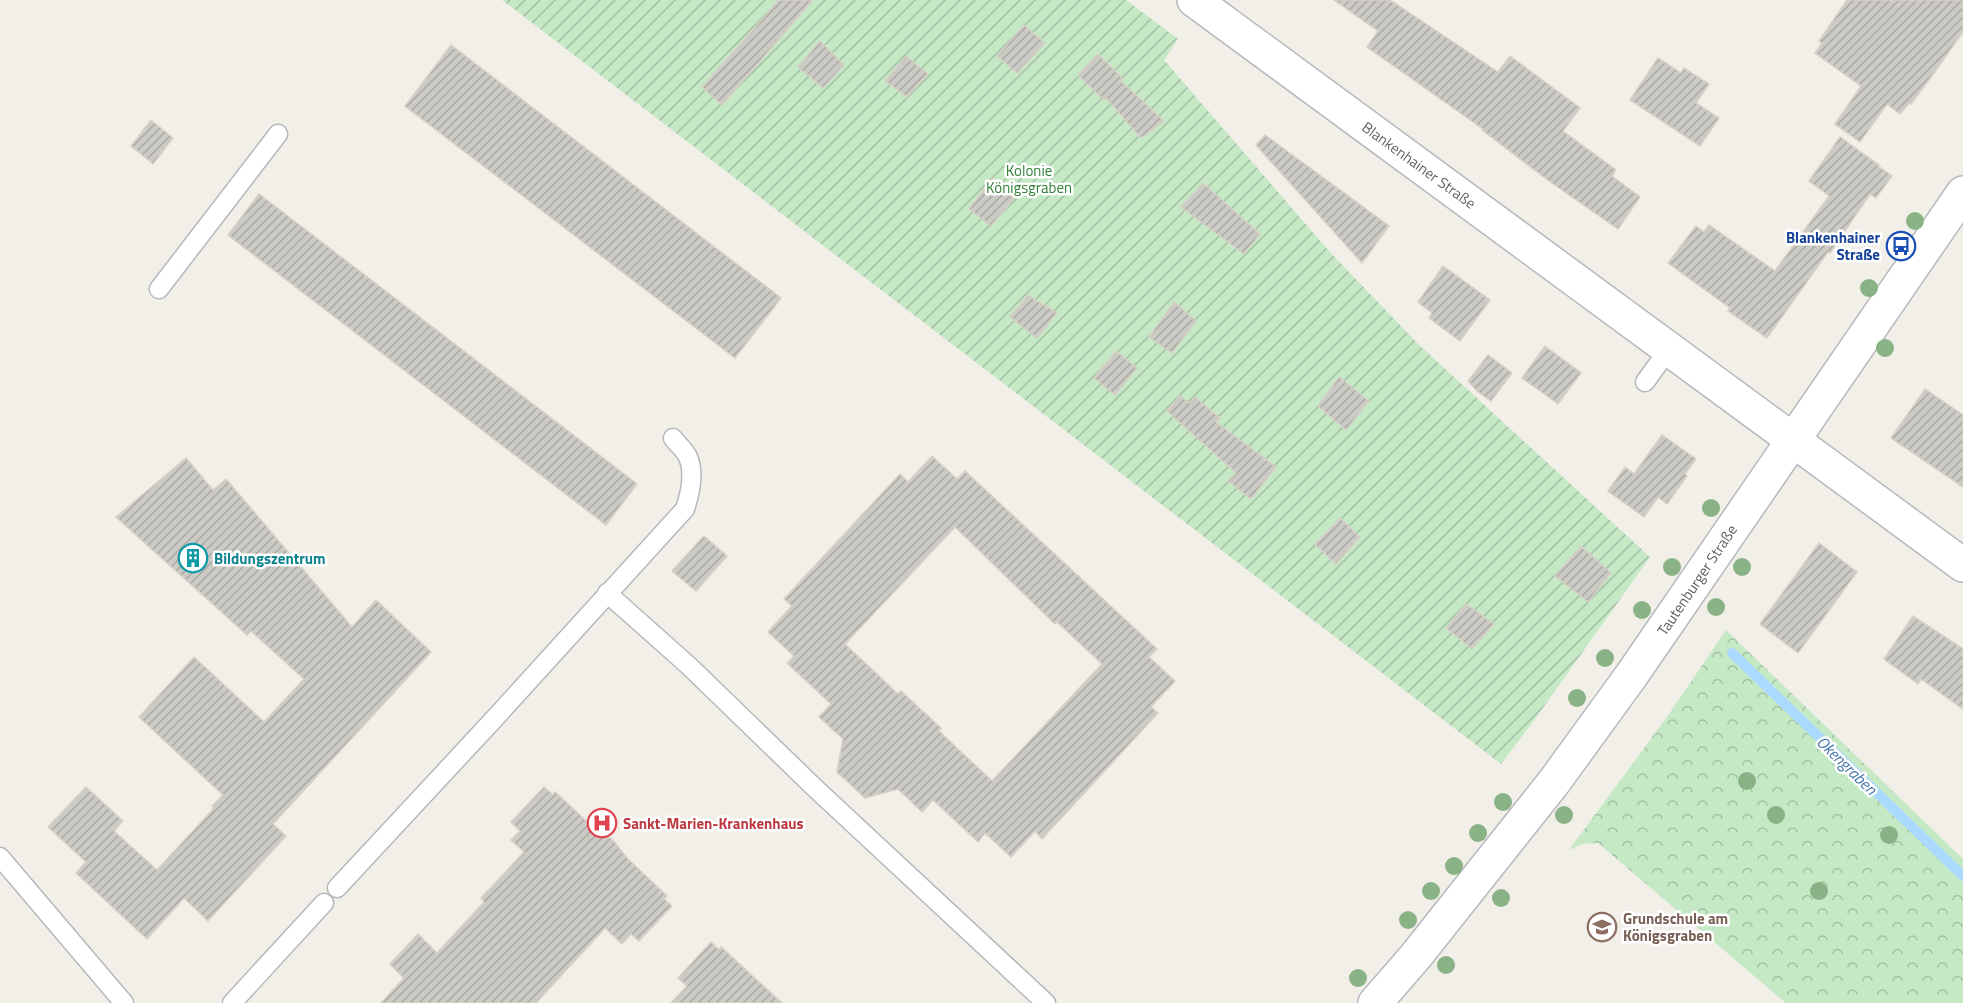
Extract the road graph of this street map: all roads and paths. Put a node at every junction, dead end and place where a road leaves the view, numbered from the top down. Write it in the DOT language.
graph roads {
  1 [pos="1194,0"];
  2 [pos="278,134"];
  3 [pos="1963,193"];
  4 [pos="159,289"];
  5 [pos="1669,349"];
  6 [pos="1645,382"];
  7 [pos="673,438"];
  8 [pos="1793,441"];
  9 [pos="1963,566"];
  10 [pos="607,593"];
  11 [pos="0,857"];
  12 [pos="337,888"];
  13 [pos="324,903"];
  14 [pos="124,1003"];
  15 [pos="232,1003"];
  16 [pos="1046,1003"];
  17 [pos="1375,1003"];
  1 -- 5 [label="street, Blankenhainer Straße"];
  2 -- 4 [label="lane"];
  3 -- 8 [label="street, Tautenburger Straße"];
  5 -- 6 [label="lane"];
  5 -- 8 [label="street, Blankenhainer Straße"];
  7 -- 10 [label="lane"];
  8 -- 9 [label="street, Blankenhainer Straße"];
  8 -- 17 [label="street, Tautenburger Straße"];
  10 -- 12 [label="lane"];
  10 -- 16 [label="lane"];
  11 -- 14 [label="lane"];
  13 -- 15 [label="lane"];
}
